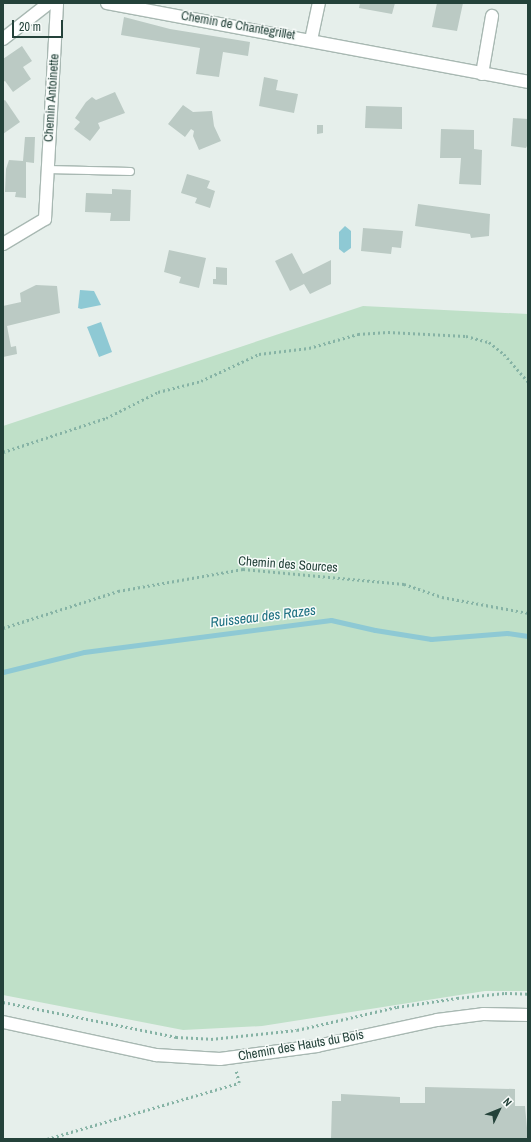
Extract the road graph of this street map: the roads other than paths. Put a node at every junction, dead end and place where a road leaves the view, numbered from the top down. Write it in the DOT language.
graph roads {
  1 [pos="49,3"];
  2 [pos="57,3"];
  3 [pos="107,3"];
  4 [pos="319,3"];
  5 [pos="141,6"];
  6 [pos="492,16"];
  7 [pos="3,38"];
  8 [pos="311,40"];
  9 [pos="482,74"];
  10 [pos="528,82"];
  11 [pos="48,168"];
  12 [pos="130,171"];
  13 [pos="3,244"];
  14 [pos="528,1015"];
  15 [pos="3,1022"];
  1 -- 7 [label="street"];
  2 -- 11 [label="street, Chemin Antoinette"];
  3 -- 5 [label="street, Chemin de Chantegrillet"];
  4 -- 8 [label="street, Chemin de Chantegrillet"];
  5 -- 8 [label="street, Chemin de Chantegrillet"];
  6 -- 9 [label="street"];
  8 -- 9 [label="street, Chemin de Chantegrillet"];
  9 -- 10 [label="street, Chemin de Chantegrillet"];
  11 -- 12 [label="lane"];
  11 -- 13 [label="street, Chemin Antoinette"];
  14 -- 15 [label="street, Chemin des Hauts du Bois"];
}
